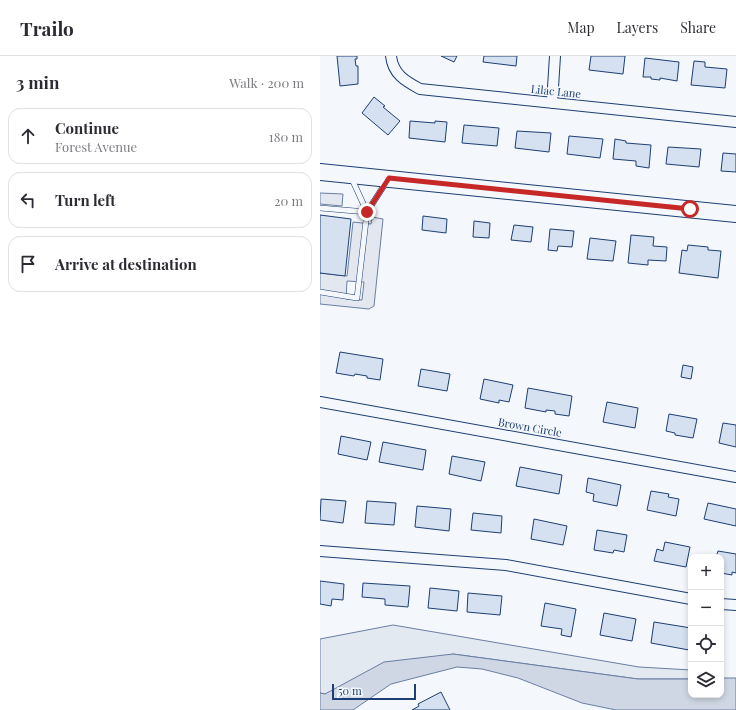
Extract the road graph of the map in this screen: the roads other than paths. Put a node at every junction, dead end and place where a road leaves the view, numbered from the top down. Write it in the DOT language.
graph roads {
  1 [pos="391,56"];
  2 [pos="555,56"];
  3 [pos="552,103"];
  4 [pos="736,122"];
  5 [pos="320,172"];
  6 [pos="350,175"];
  7 [pos="389,178"];
  8 [pos="320,208"];
  9 [pos="367,212"];
  10 [pos="736,214"];
  11 [pos="320,292"];
  12 [pos="320,402"];
  13 [pos="736,477"];
  14 [pos="320,551"];
  15 [pos="688,598"];
  16 [pos="724,604"];
  17 [pos="736,605"];
  1 -- 3 [label="street, Lilac Lane"];
  2 -- 3 [label="street"];
  3 -- 4 [label="street, Lilac Lane"];
  5 -- 6 [label="main road"];
  6 -- 7 [label="main road"];
  6 -- 9 [label="lane"];
  7 -- 9 [label="lane"];
  7 -- 10 [label="main road"];
  8 -- 9 [label="lane"];
  9 -- 11 [label="lane"];
  12 -- 13 [label="street, Brown Circle"];
  14 -- 15 [label="street"];
  16 -- 17 [label="street"];
}
